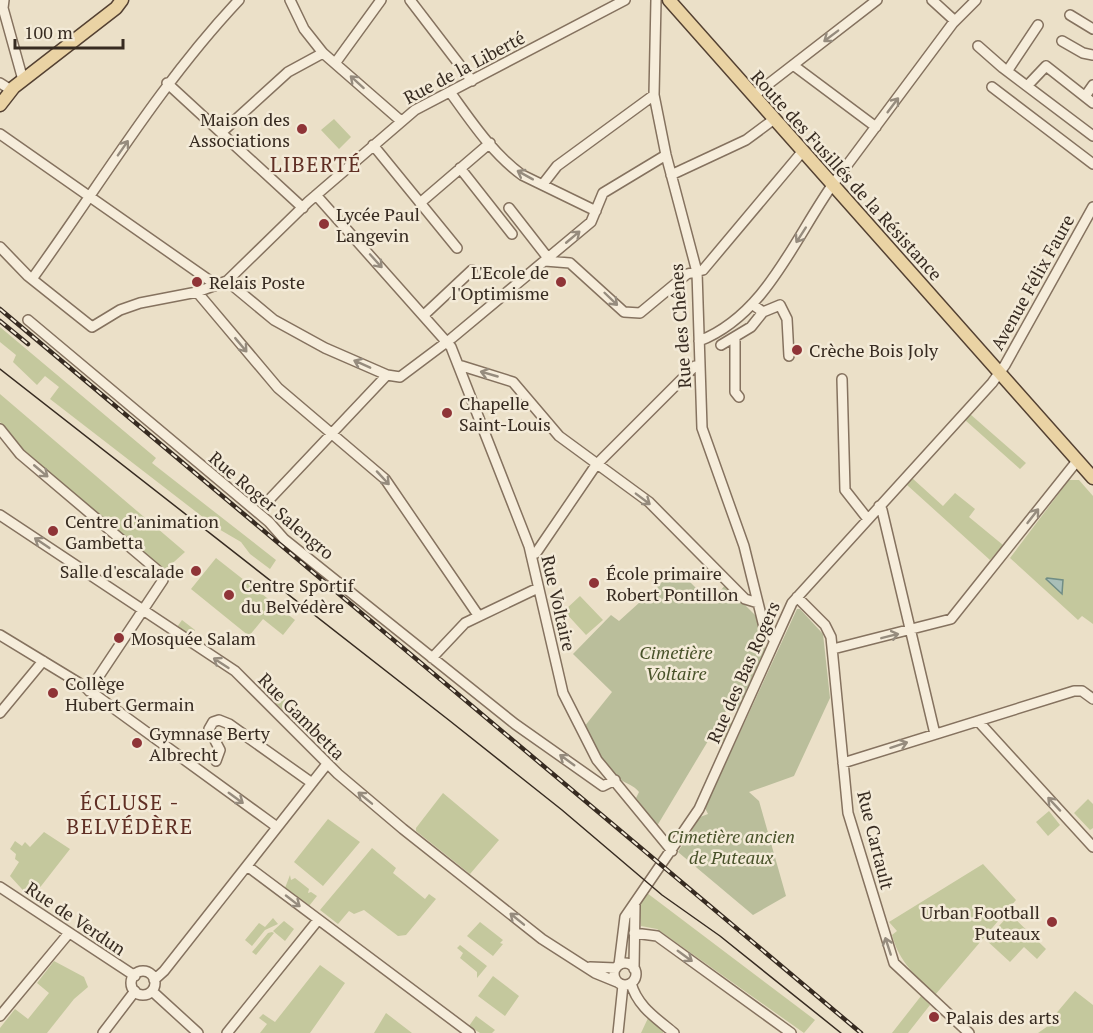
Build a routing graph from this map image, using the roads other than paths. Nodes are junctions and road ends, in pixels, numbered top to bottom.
1 (3, 0) edge
2 (122, 0) edge
3 (238, 0) edge
4 (291, 0) edge
5 (381, 0) edge
6 (410, 0) edge
7 (625, 0) edge
8 (656, 0) edge
9 (669, 0) edge
10 (877, 0) edge
11 (932, 0) edge
12 (976, 0) edge
13 (1070, 15) dead end
14 (955, 21) junction
15 (1038, 25) dead end
16 (1093, 29) edge
17 (1062, 41) dead end
18 (978, 46) dead end
19 (323, 53) junction
20 (1093, 55) edge
21 (1051, 56) dead end
22 (336, 62) junction
23 (793, 65) junction
24 (1044, 67) junction
25 (1008, 70) junction
26 (23, 80) junction
27 (472, 81) junction
28 (167, 83) junction
29 (1028, 85) junction
30 (1093, 85) edge
31 (6, 87) edge
32 (992, 87) dead end
33 (450, 92) junction
34 (654, 95) junction
35 (1086, 95) junction
36 (753, 96) junction
37 (1093, 103) edge
38 (0, 105) edge
39 (773, 120) junction
40 (401, 121) junction
41 (876, 127) junction
42 (222, 132) junction
43 (0, 134) edge
44 (1093, 136) edge
45 (490, 143) junction
46 (373, 145) junction
47 (802, 152) junction
48 (666, 155) junction
49 (1093, 164) edge
50 (460, 168) junction
51 (671, 175) junction
52 (543, 184) junction
53 (832, 185) junction
54 (316, 195) junction
55 (89, 196) junction
56 (420, 203) junction
57 (1093, 207) edge
58 (303, 208) junction
59 (509, 208) dead end
60 (596, 211) junction
61 (512, 234) dead end
62 (0, 247) edge
63 (457, 248) dead end
64 (547, 260) junction
65 (472, 270) dead end
66 (697, 272) junction
67 (32, 279) junction
68 (227, 282) junction
69 (216, 285) junction
70 (198, 292) junction
71 (752, 304) junction
72 (763, 312) junction
73 (424, 315) junction
74 (28, 320) dead end
75 (735, 338) junction
76 (447, 341) junction
77 (699, 341) junction
78 (721, 345) dead end
79 (789, 356) dead end
80 (700, 366) junction
81 (459, 367) junction
82 (1000, 373) junction
83 (387, 375) junction
84 (842, 379) dead end
85 (739, 397) dead end
86 (0, 429) edge
87 (330, 432) junction
88 (1077, 461) junction
89 (596, 465) junction
90 (1093, 478) edge
91 (267, 502) dead end
92 (879, 506) junction
93 (0, 515) edge
94 (867, 518) junction
95 (531, 555) junction
96 (538, 588) junction
97 (797, 597) junction
98 (758, 603) junction
99 (143, 611) junction
100 (478, 615) junction
101 (910, 631) junction
102 (0, 635) edge
103 (775, 641) junction
104 (833, 649) junction
105 (432, 658) junction
106 (43, 661) junction
107 (89, 691) junction
108 (1093, 699) edge
109 (0, 713) edge
110 (978, 721) junction
111 (935, 734) junction
112 (327, 764) junction
113 (843, 765) junction
114 (211, 769) junction
115 (615, 780) junction
116 (312, 783) junction
117 (277, 827) junction
118 (1093, 847) edge
119 (672, 851) junction
120 (247, 866) junction
121 (0, 887) edge
122 (638, 897) junction
123 (318, 920) junction
124 (69, 933) junction
125 (634, 933) junction
126 (569, 957) junction
127 (618, 967) junction
128 (634, 969) junction
129 (135, 976) junction
130 (154, 980) junction
131 (624, 983) junction
132 (152, 991) junction
133 (135, 992) junction
134 (0, 1016) edge
135 (103, 1033) edge
136 (198, 1033) edge
137 (227, 1033) edge
138 (470, 1033) edge
139 (618, 1033) edge
140 (674, 1033) edge
141 (791, 1033) edge
142 (969, 1033) edge

1 - 26 street
2 - 26 main road
3 - 28 street
4 - 19 street
5 - 22 street
6 - 27 street
7 - 27 street, Rue de la Liberté
8 - 34 street, Rue des Chênes
9 - 36 main road, Route des Fusillés de la Résistance
10 -> 23 street
11 - 14 street
12 - 14 street
13 - 16 street
41 -> 14 street
15 - 25 street
17 - 20 street
18 - 25 street
19 - 22 street
19 - 42 street
21 - 24 street
40 -> 22 street
23 - 36 street
23 - 41 street
24 - 29 street
24 - 35 street
25 - 29 street
26 - 31 main road
27 - 33 street, Rue de la Liberté
28 - 42 street
55 -> 28 street
29 - 44 street
30 - 35 street
31 - 38 main road
32 - 49 street
33 - 40 street, Rue de la Liberté
33 - 45 street
34 - 48 street, Rue des Chênes
34 - 52 street
35 - 37 street
36 - 39 main road, Route des Fusillés de la Résistance
39 - 47 main road, Route des Fusillés de la Résistance
39 - 51 street
40 - 46 street, Rue de la Liberté
41 - 53 street
42 - 58 street
43 - 55 street
45 - 50 street
52 -> 45 street
46 - 54 street, Rue de la Liberté
46 - 56 street
47 - 53 main road, Route des Fusillés de la Résistance
47 - 66 street
48 - 51 street, Rue des Chênes
48 - 60 street
50 - 56 street
50 - 61 street
51 - 66 street, Rue des Chênes
52 - 60 street
53 -> 71 street
53 - 82 main road, Route des Fusillés de la Résistance
54 - 58 street, Rue de la Liberté
54 -> 73 street, Rue Voltaire
55 - 67 street
55 - 69 street
56 - 63 street
57 - 82 street, Avenue Félix Faure
58 - 68 street, Rue de la Liberté
59 - 64 street
64 -> 60 street
62 - 67 street
64 -> 66 street
64 - 76 street
65 - 73 street
66 - 77 street, Rue des Chênes
67 - 70 street, Rue de la Liberté
68 - 69 street, Rue de la Liberté
83 -> 68 street
69 - 70 street, Rue de la Liberté
70 -> 87 street
71 - 72 street
71 - 77 street
72 - 75 street
72 - 79 street
73 - 76 street, Rue Voltaire
74 - 105 street, Rue Roger Salengro
75 - 78 street
75 - 85 street
76 - 81 street, Rue Voltaire
76 - 83 street
77 - 80 street, Rue des Chênes
80 - 89 street
80 - 98 street, Rue des Chênes
89 -> 81 street
81 - 95 street, Rue Voltaire
82 - 88 main road, Route des Fusillés de la Résistance
82 - 92 street, Rue des Bas Rogers
83 - 87 street
84 - 94 street
86 -> 99 street
87 - 91 street
87 -> 100 street
88 - 90 main road, Route des Fusillés de la Résistance
101 -> 88 street
89 - 95 street
89 -> 98 street
92 - 94 street, Rue des Bas Rogers
92 - 101 street
99 -> 93 street, Rue Gambetta
94 - 97 street, Rue des Bas Rogers
95 - 96 street, Rue Voltaire
96 - 100 street
96 - 115 street, Rue Voltaire
97 - 103 street, Rue des Bas Rogers
97 - 104 street, Rue Cartault
98 - 103 street, Rue des Chênes
99 - 107 street
112 -> 99 street, Rue Gambetta
100 - 105 street
104 -> 101 street
101 - 111 street
102 - 106 street
103 - 119 street, Rue des Bas Rogers
104 - 113 street, Rue Cartault
115 -> 105 street, Rue Roger Salengro
106 - 107 street
106 - 109 street
107 - 114 street
108 - 110 street
110 - 111 street
118 -> 110 street
113 -> 111 street
112 - 116 street
126 -> 112 street, Rue Gambetta
142 -> 113 street, Rue Cartault
114 - 116 street
114 -> 117 street
115 - 119 street, Rue Voltaire
116 - 117 street
117 - 120 street
119 - 122 street, Rue des Bas Rogers
120 -> 123 street
120 - 130 street
121 - 124 street, Rue de Verdun
122 - 125 street, Rue des Bas Rogers
122 - 127 street, Rue des Bas Rogers
123 - 137 street
123 - 138 street
124 - 129 street, Rue de Verdun
124 - 134 street
125 - 128 street, Rue des Bas Rogers
125 -> 141 street
126 - 127 street, Rue Gambetta
126 - 131 street, Rue Gambetta
127 - 128 street
127 - 131 street
128 - 131 street
129 - 130 street, Rue de Verdun
129 - 133 street, Rue de Verdun
130 - 132 street
131 - 139 street
131 - 140 street
132 - 133 street
132 - 136 street
133 - 135 street

